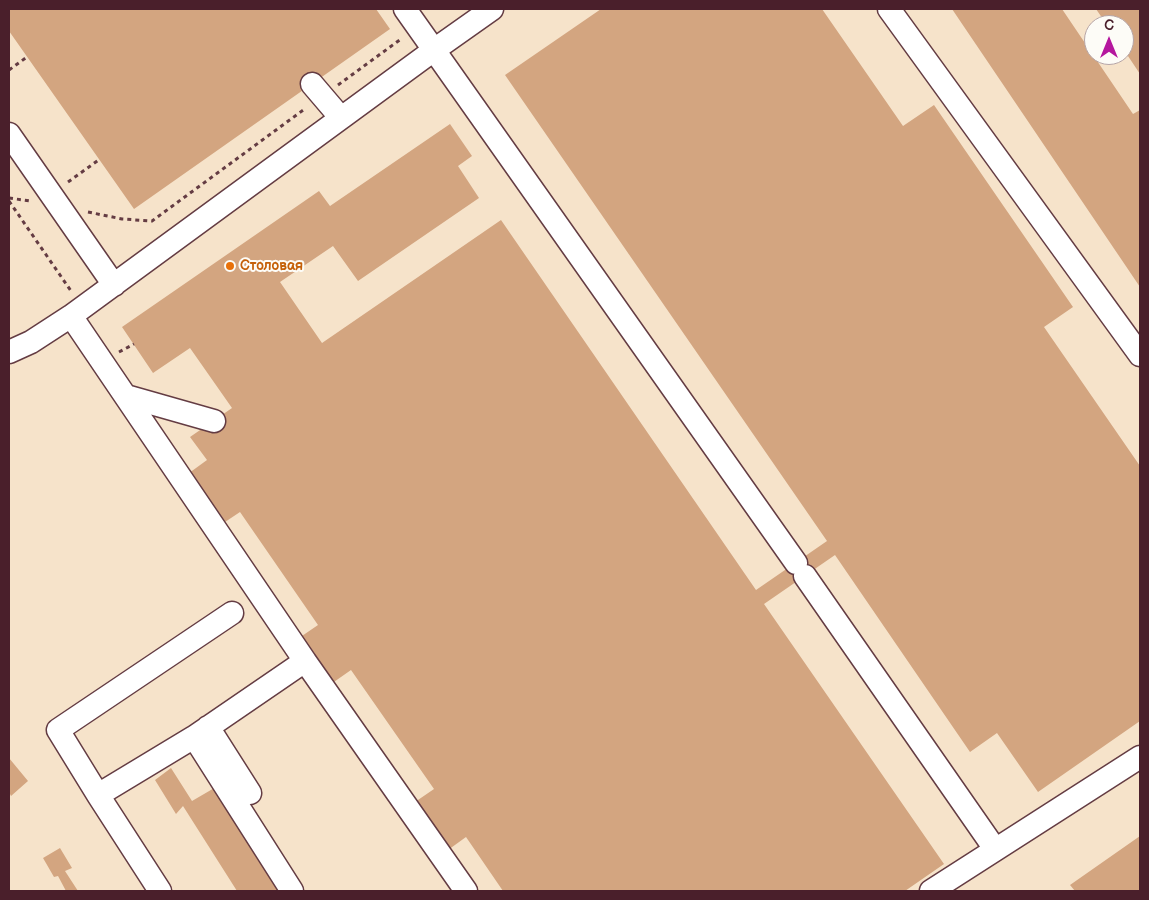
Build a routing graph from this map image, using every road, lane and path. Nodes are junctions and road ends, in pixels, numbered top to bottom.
1 (405, 9) edge
2 (492, 9) edge
3 (889, 9) edge
4 (417, 27) junction
5 (434, 50) junction
6 (27, 57) dead end
7 (9, 70) edge
8 (317, 90) junction
9 (341, 118) junction
10 (9, 134) edge
11 (9, 200) edge
12 (58, 205) junction
13 (114, 285) junction
14 (77, 312) junction
15 (134, 344) dead end
16 (9, 352) edge
17 (115, 354) dead end
18 (1140, 355) edge
19 (126, 396) junction
20 (214, 421) dead end
21 (245, 600) junction
22 (305, 661) junction
23 (201, 732) junction
24 (1140, 757) edge
25 (250, 793) dead end
26 (98, 795) junction
27 (995, 849) junction
28 (160, 891) edge
29 (292, 891) edge
30 (466, 891) edge
31 (931, 891) edge

1 - 4 lane
2 - 5 lane
3 - 18 lane
4 - 5 lane
4 - 8 path
5 - 9 lane
5 - 27 lane
6 - 7 path
8 - 9 lane
8 - 12 path
9 - 13 lane
10 - 12 lane
11 - 12 path
11 - 14 path
12 - 13 lane
13 - 14 lane
14 - 16 lane
14 - 19 lane
15 - 17 path
19 - 20 lane
19 - 21 lane
21 - 22 lane
21 - 26 lane
22 - 23 lane
22 - 30 lane
23 - 25 lane
23 - 26 lane
23 - 29 lane
24 - 27 lane
26 - 28 lane
27 - 31 lane

